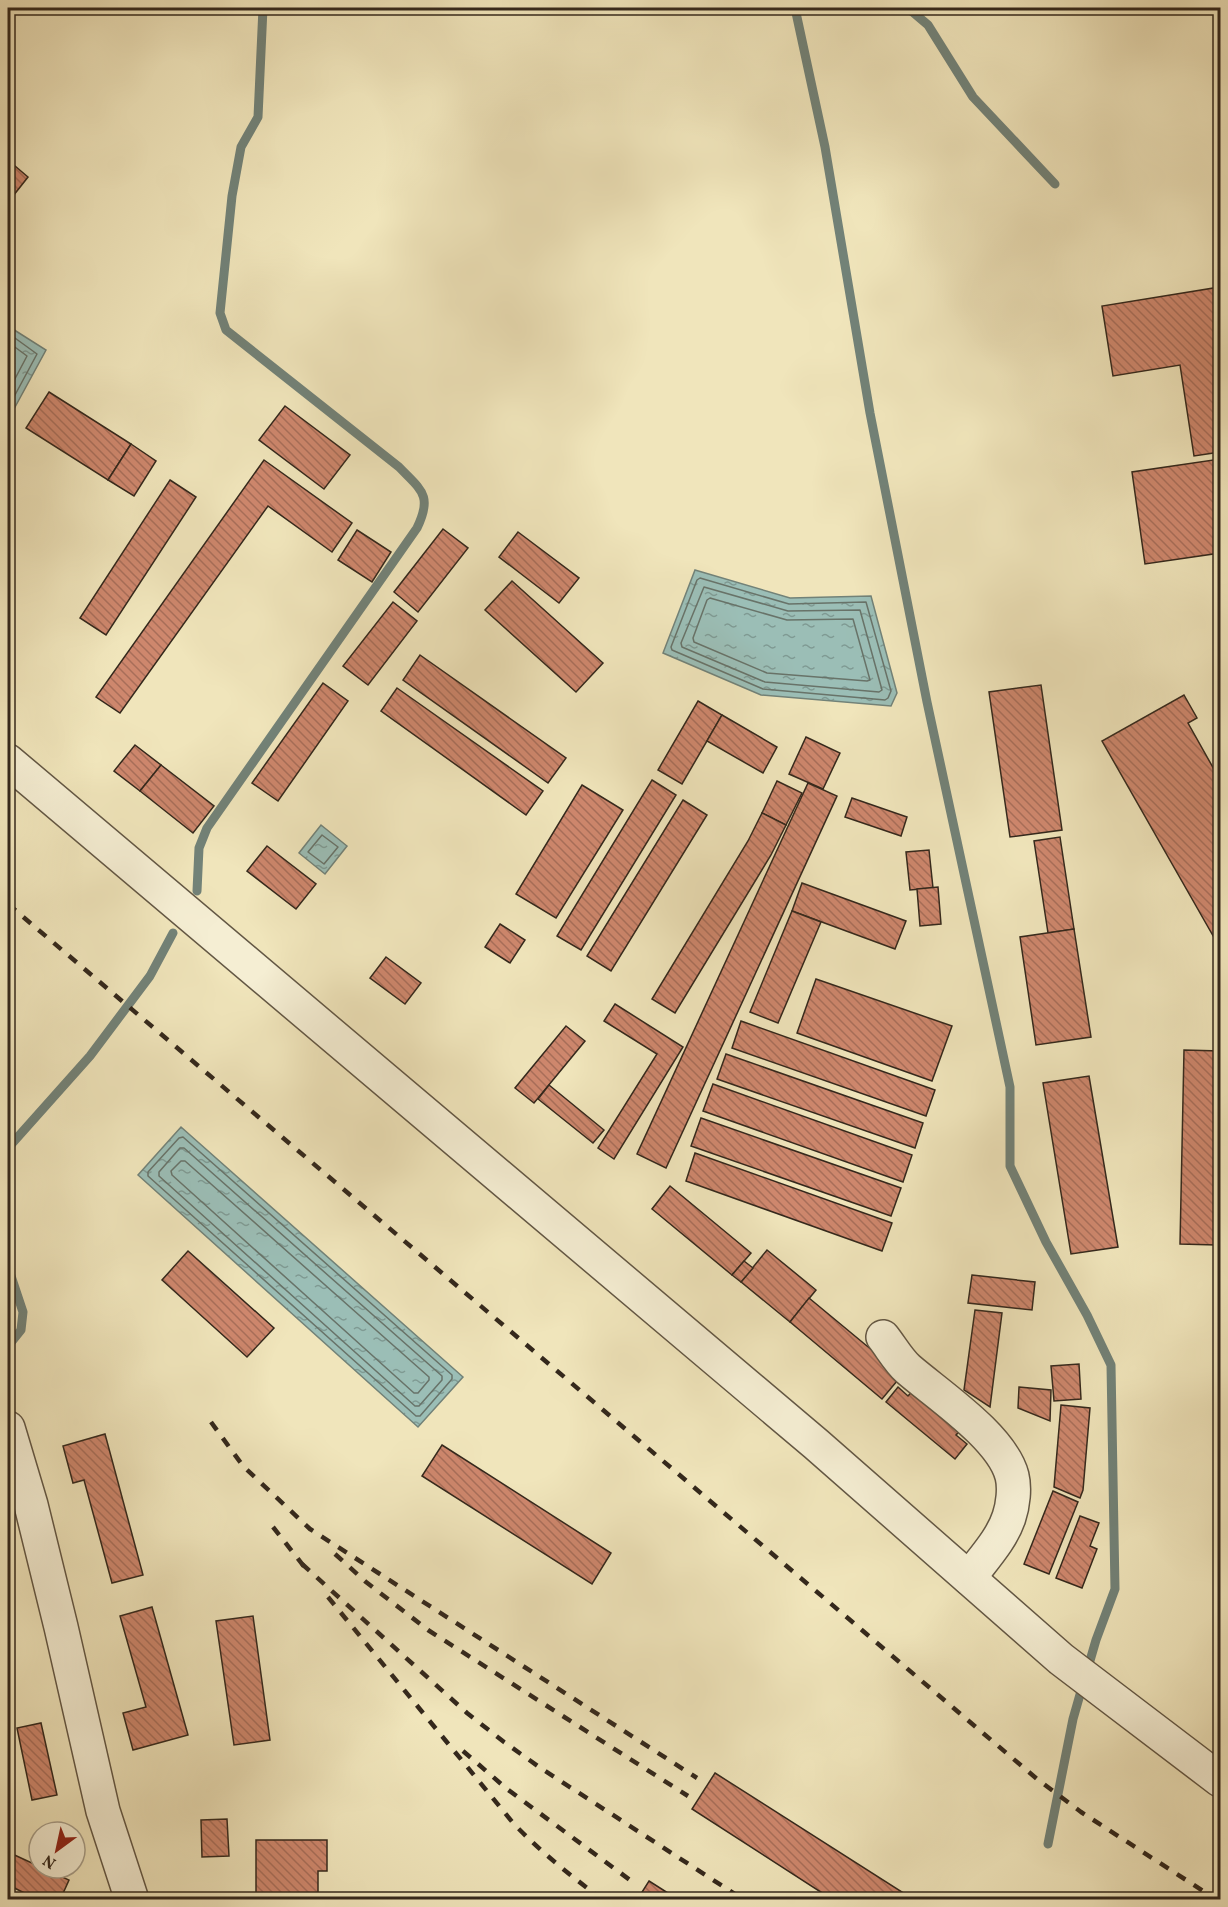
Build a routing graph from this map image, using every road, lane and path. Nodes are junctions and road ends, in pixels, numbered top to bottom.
1 (8, 761) edge
2 (883, 1337) dead end
3 (8, 1428) edge
4 (969, 1578) junction
5 (1221, 1780) edge
6 (132, 1899) edge

1 - 4 street
2 - 4 street
3 - 6 street
4 - 5 street

